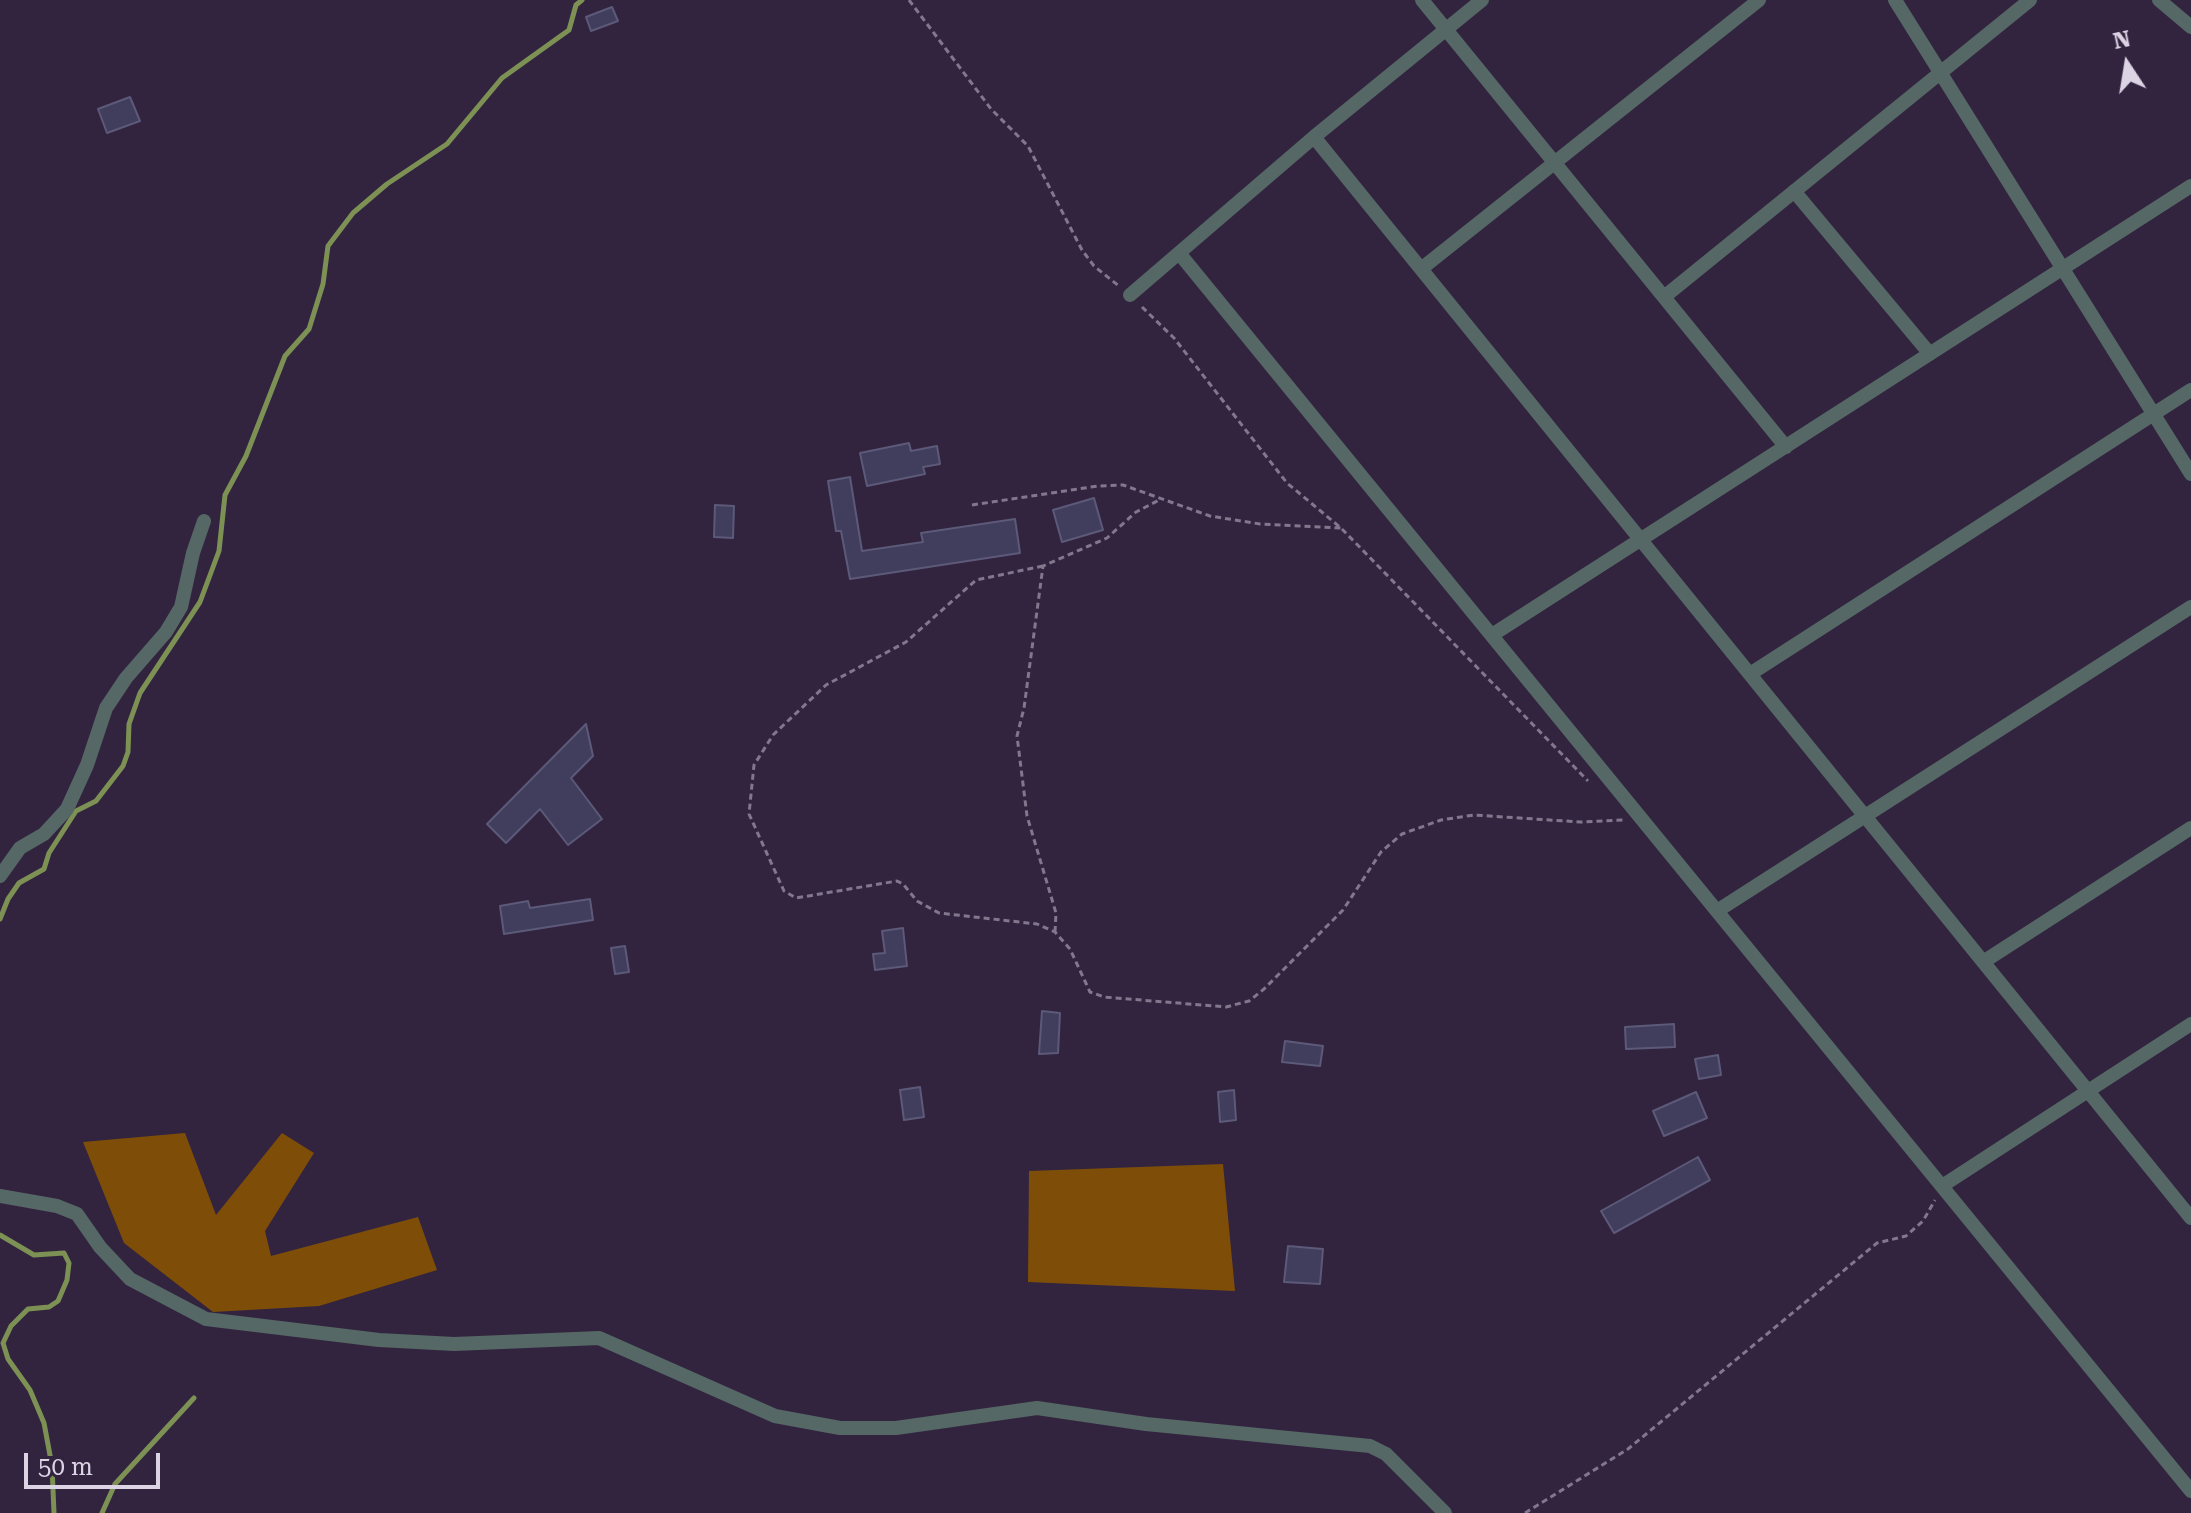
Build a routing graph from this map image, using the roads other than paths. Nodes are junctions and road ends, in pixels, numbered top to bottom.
1 (1422, 0) edge
2 (1482, 0) edge
3 (1759, 0) edge
4 (1895, 0) edge
5 (2030, 0) edge
6 (2159, 0) edge
7 (2191, 27) edge
8 (1446, 30) junction
9 (1941, 72) junction
10 (1314, 137) junction
11 (1555, 163) junction
12 (2191, 186) edge
13 (1794, 191) junction
14 (1179, 253) junction
15 (2063, 268) junction
16 (1421, 269) junction
17 (1130, 295) road end
18 (1664, 297) junction
19 (1930, 354) junction
20 (2191, 390) edge
21 (2154, 414) junction
22 (1786, 447) junction
23 (2191, 474) edge
24 (204, 521) dead end
25 (1641, 540) junction
26 (2191, 607) edge
27 (1492, 635) junction
28 (1750, 674) junction
29 (1865, 816) junction
30 (2191, 828) edge
31 (0, 876) edge
32 (1717, 911) junction
33 (1983, 962) junction
34 (2191, 1024) edge
35 (2088, 1091) junction
36 (1942, 1186) junction
37 (0, 1196) edge
38 (2191, 1218) edge
39 (2191, 1491) edge
40 (1445, 1513) edge

1 - 8 street
2 - 8 street
3 - 11 street
4 - 9 street
5 - 9 street
6 - 7 street
8 - 10 street
8 - 11 street
9 - 13 street
9 - 15 street
10 - 14 street
10 - 16 street
11 - 16 street
11 - 18 street
12 - 15 street
13 - 18 street
13 - 19 street
14 - 17 street
14 - 27 street
15 - 19 street
15 - 21 street
16 - 25 street
18 - 22 street
19 - 22 street
20 - 21 street
21 - 23 street
21 - 28 street
22 - 25 street
24 - 31 street
25 - 27 street
25 - 28 street
26 - 29 street
27 - 32 street
28 - 29 street
29 - 32 street
29 - 33 street
30 - 33 street
32 - 36 street
33 - 35 street
34 - 35 street
35 - 36 street
35 - 38 street
36 - 39 street
37 - 40 street

